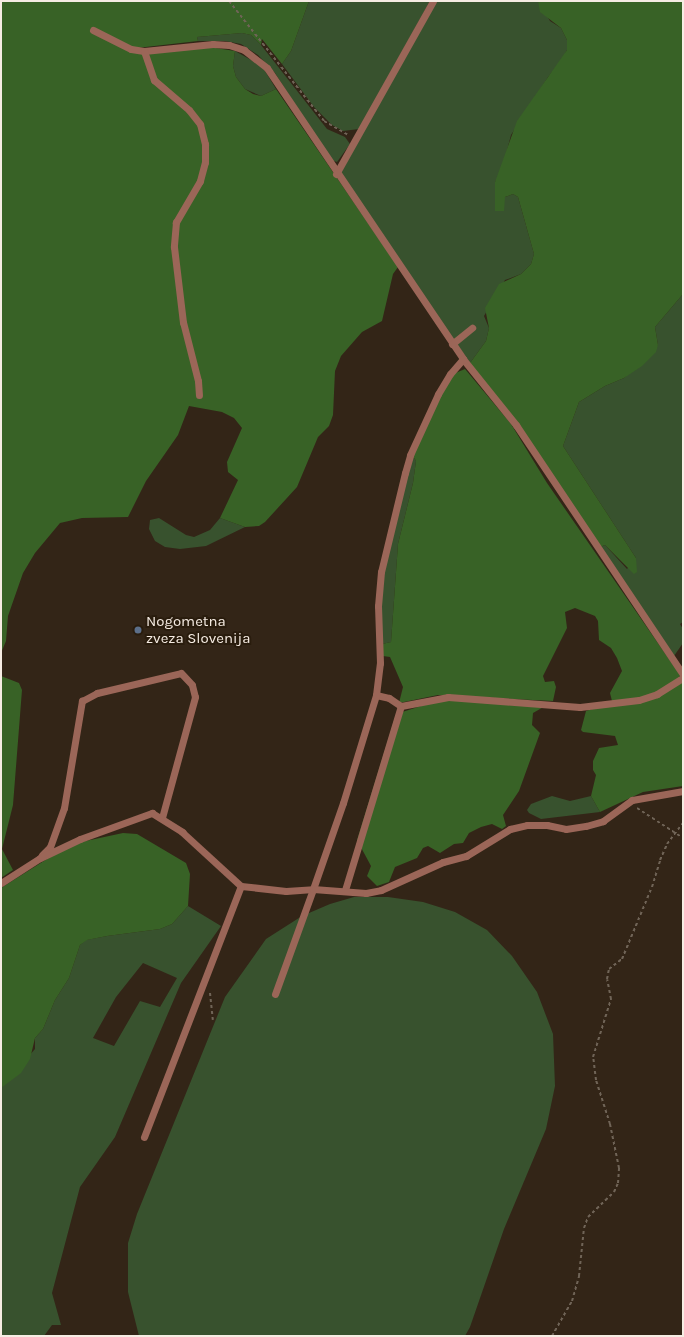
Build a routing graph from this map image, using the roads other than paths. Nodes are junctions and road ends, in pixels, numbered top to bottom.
1 (433, 1) edge
2 (93, 30) dead end
3 (144, 51) junction
4 (336, 174) junction
5 (472, 328) dead end
6 (452, 344) junction
7 (463, 359) junction
8 (199, 395) dead end
9 (683, 674) edge
10 (683, 678) edge
11 (376, 695) junction
12 (401, 706) junction
13 (683, 791) edge
14 (162, 818) junction
15 (40, 858) junction
16 (1, 883) edge
17 (241, 886) junction
18 (313, 889) junction
19 (345, 890) junction
20 (276, 994) dead end
21 (144, 1137) dead end

1 - 4 lane
2 - 3 lane
3 - 4 lane
3 - 8 lane
4 - 6 lane
5 - 6 lane
6 - 7 lane
7 - 9 lane
7 - 11 lane
10 - 12 lane
11 - 12 lane
11 - 18 lane
12 - 19 lane
13 - 19 lane
14 - 15 lane
14 - 15 lane
14 - 17 lane
15 - 16 lane
17 - 18 lane
17 - 21 lane
18 - 19 lane
18 - 20 lane

